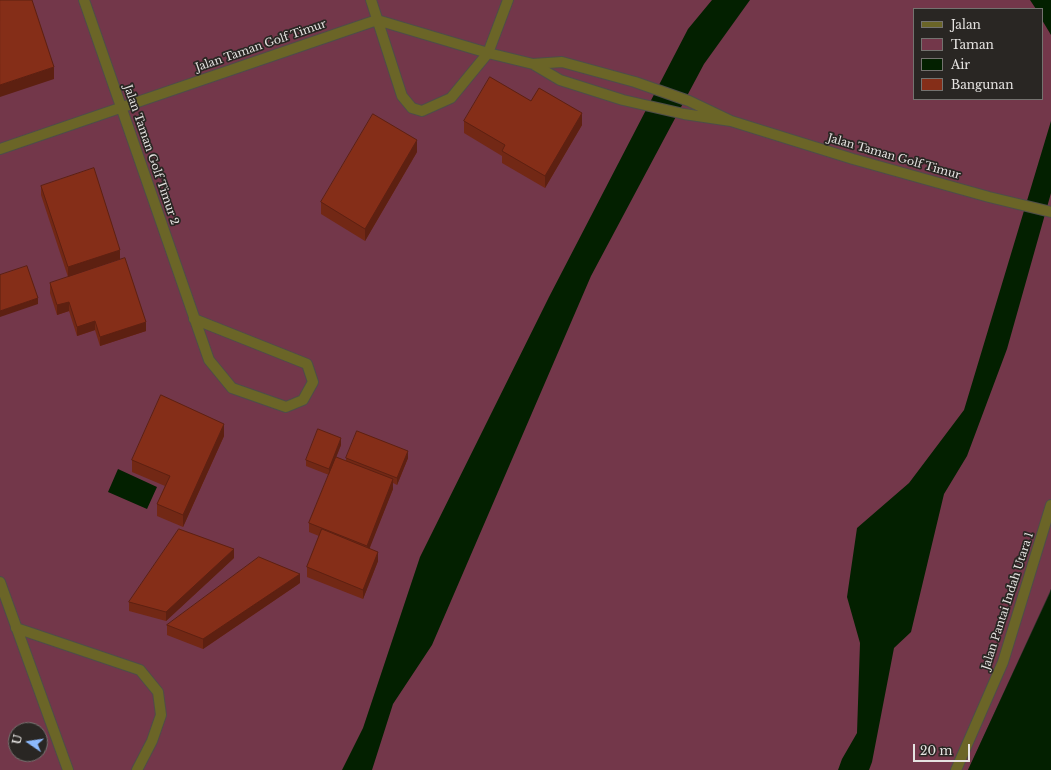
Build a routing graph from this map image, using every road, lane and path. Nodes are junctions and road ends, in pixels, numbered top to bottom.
1 (84, 0) edge
2 (371, 0) edge
3 (508, 0) edge
4 (377, 20) junction
5 (488, 53) junction
6 (533, 64) junction
7 (122, 107) junction
8 (732, 121) junction
9 (0, 149) edge
10 (1051, 212) edge
11 (194, 319) junction
12 (1051, 505) edge
13 (0, 582) edge
14 (16, 628) junction
15 (68, 770) edge
16 (137, 770) edge
17 (956, 770) edge

1 - 7 street, Jalan Taman Golf Timur 2
2 - 4 street
3 - 5 street
4 - 5 street, Jalan Taman Golf Timur
4 - 5 street
4 - 7 street, Jalan Taman Golf Timur
5 - 6 street, Jalan Taman Golf Timur
6 - 8 street, Jalan Taman Golf Timur
6 - 8 street, Jalan Taman Golf Timur
7 - 9 street, Jalan Taman Golf Timur
7 - 11 street, Jalan Taman Golf Timur 2
8 - 10 street, Jalan Taman Golf Timur
11 - 11 street, Jalan Taman Golf Timur 2
12 - 17 street, Jalan Pantai Indah Utara 1
13 - 14 street
14 - 15 street
14 - 16 street

